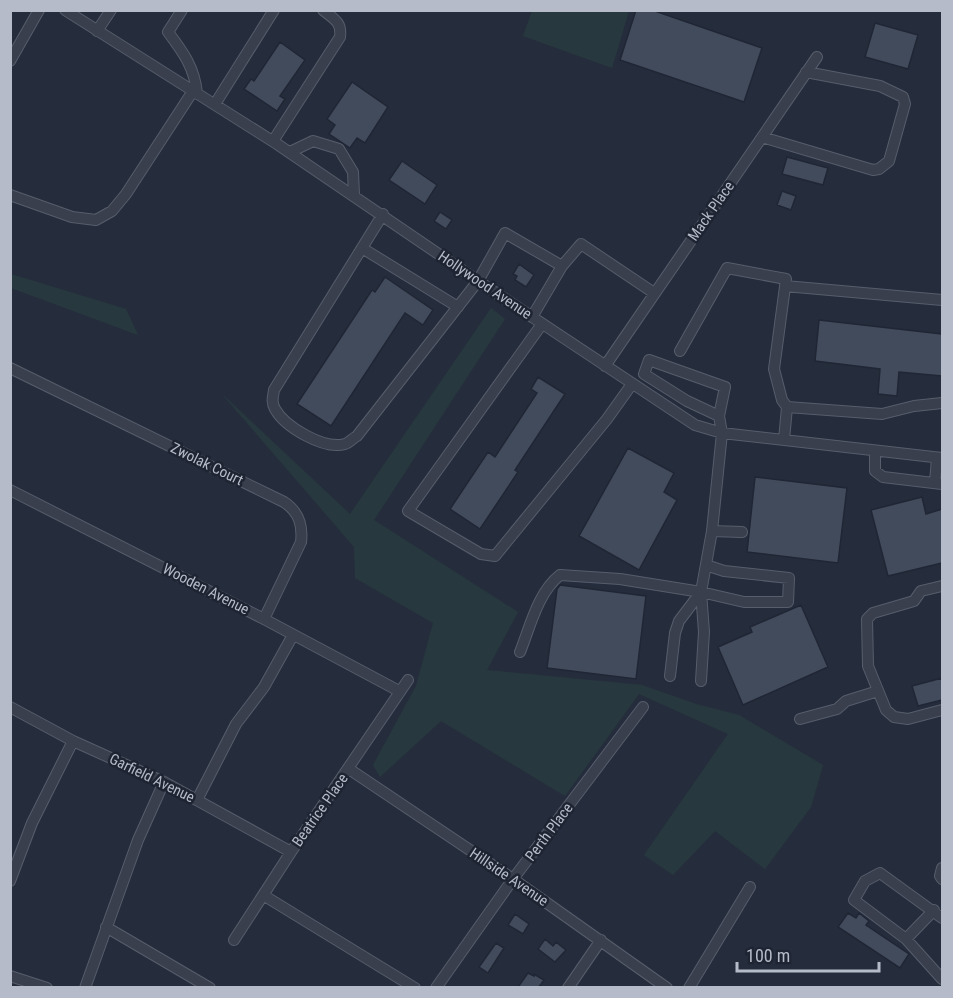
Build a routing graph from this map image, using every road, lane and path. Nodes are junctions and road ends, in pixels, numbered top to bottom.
1 (39, 10) edge
2 (65, 10) edge
3 (182, 10) edge
4 (274, 10) edge
5 (323, 10) edge
6 (107, 12) edge
7 (97, 31) junction
8 (817, 57) dead end
9 (10, 61) edge
10 (806, 72) junction
11 (195, 92) junction
12 (215, 104) junction
13 (762, 137) junction
14 (273, 141) junction
15 (291, 152) junction
16 (10, 195) edge
17 (354, 195) junction
18 (383, 214) junction
19 (362, 248) junction
20 (562, 266) junction
21 (478, 281) junction
22 (786, 286) junction
23 (654, 293) junction
24 (942, 300) edge
25 (458, 307) junction
26 (532, 317) junction
27 (542, 324) junction
28 (680, 351) dead end
29 (605, 366) junction
30 (10, 368) edge
31 (632, 384) junction
32 (942, 403) edge
33 (787, 407) junction
34 (719, 416) junction
35 (722, 433) junction
36 (784, 440) junction
37 (875, 451) junction
38 (940, 458) edge
39 (939, 484) edge
40 (10, 490) edge
41 (712, 531) junction
42 (742, 532) dead end
43 (706, 565) junction
44 (942, 589) edge
45 (701, 592) junction
46 (264, 619) junction
47 (292, 634) junction
48 (520, 652) dead end
49 (670, 676) dead end
50 (408, 680) dead end
51 (700, 681) dead end
52 (399, 691) junction
53 (878, 691) junction
54 (10, 707) edge
55 (643, 707) dead end
56 (942, 710) edge
57 (800, 719) dead end
58 (73, 741) junction
59 (349, 769) junction
60 (164, 782) junction
61 (197, 800) junction
62 (291, 852) junction
63 (942, 868) edge
64 (513, 879) junction
65 (942, 879) edge
66 (10, 881) edge
67 (750, 887) dead end
68 (263, 895) junction
69 (938, 914) edge
70 (106, 927) junction
71 (906, 939) junction
72 (234, 940) dead end
73 (601, 940) junction
74 (10, 976) edge
75 (942, 979) edge
76 (47, 987) edge
77 (85, 987) edge
78 (210, 987) edge
79 (415, 987) edge
80 (436, 987) edge
81 (568, 987) edge
82 (668, 987) edge
83 (689, 987) edge

1 - 9 street
2 - 7 street, Hollywood Avenue
3 - 11 street
4 - 12 street
5 - 14 street
6 - 7 street
7 - 11 street, Hollywood Avenue
8 - 10 street, Mack Place
10 - 13 street, Mack Place
10 - 13 street
11 - 12 street, Hollywood Avenue
11 - 16 street
12 - 14 street, Hollywood Avenue
13 - 23 street, Mack Place
14 - 15 street, Hollywood Avenue
15 - 17 street, Hollywood Avenue
15 - 17 street
17 - 18 street, Hollywood Avenue
18 - 19 street
18 - 21 street, Hollywood Avenue
19 - 25 street
19 - 25 street
20 - 21 street
20 - 23 street
20 - 26 street
21 - 25 street
21 - 26 street, Hollywood Avenue
22 - 24 street
22 - 28 street
22 - 33 street
23 - 29 street, Mack Place
26 - 27 street, Hollywood Avenue
27 - 29 street, Hollywood Avenue
27 - 31 street
29 - 31 street, Hollywood Avenue
30 - 46 street, Zwolak Court
31 - 35 street, Hollywood Avenue
32 - 33 street
33 - 36 street
34 - 34 street
34 - 35 street
35 - 36 street, Hollywood Avenue
35 - 41 street
36 - 37 street, Hollywood Avenue
37 - 38 street, Hollywood Avenue
37 - 39 street
38 - 39 street
40 - 46 street, Wooden Avenue
41 - 42 street
41 - 43 street
43 - 45 street
43 - 45 street
44 - 53 street
45 - 48 street
45 - 49 street
45 - 51 street
46 - 47 street, Wooden Avenue
47 - 52 street, Wooden Avenue
47 - 61 street
50 - 52 street, Beatrice Place
52 - 59 street, Beatrice Place
53 - 56 street
53 - 57 street
54 - 58 street, Garfield Avenue
55 - 64 street, Perth Place
58 - 60 street, Garfield Avenue
58 - 66 street
59 - 62 street, Beatrice Place
59 - 64 street, Hillside Avenue
60 - 61 street, Garfield Avenue
60 - 70 street
61 - 62 street, Garfield Avenue
62 - 68 street, Beatrice Place
63 - 65 street
64 - 73 street, Hillside Avenue
64 - 80 street, Perth Place
67 - 83 street
68 - 72 street, Beatrice Place
68 - 79 street
69 - 71 street
69 - 71 street
70 - 77 street
70 - 78 street
71 - 75 street
73 - 81 street
73 - 82 street, Hillside Avenue
74 - 76 street

